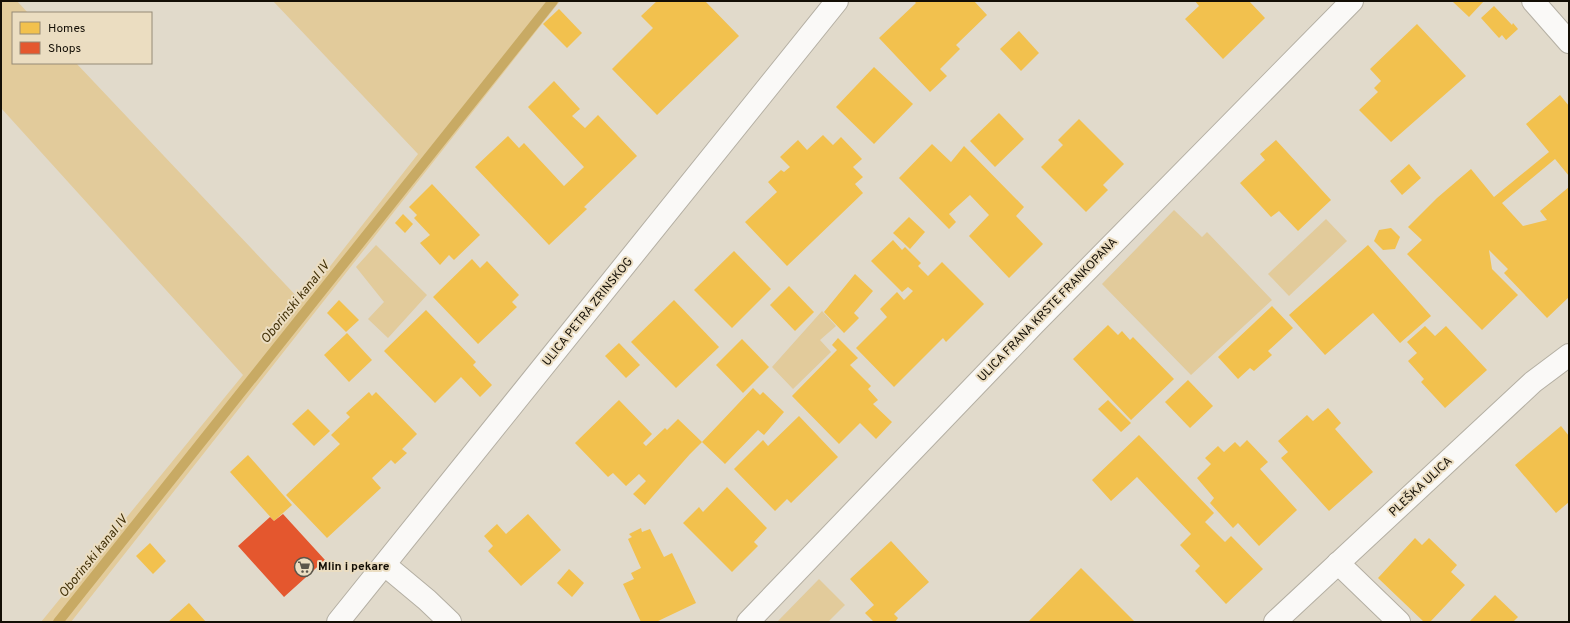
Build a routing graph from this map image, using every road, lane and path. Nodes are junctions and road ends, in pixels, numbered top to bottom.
1 (837, 1) edge
2 (1352, 1) edge
3 (1533, 1) edge
4 (1569, 42) edge
5 (1569, 355) edge
6 (1338, 563) junction
7 (385, 565) junction
8 (338, 622) edge
9 (450, 622) edge
10 (748, 622) edge
11 (1275, 622) edge
12 (1399, 622) edge

1 - 7 street, ULICA PETRA ZRINSKOG
2 - 10 street, ULICA FRANA KRSTE FRANKOPANA
3 - 4 street
5 - 6 street, PLEŠKA ULICA
6 - 11 street, PLEŠKA ULICA
6 - 12 street
7 - 8 street, ULICA PETRA ZRINSKOG
7 - 9 street

